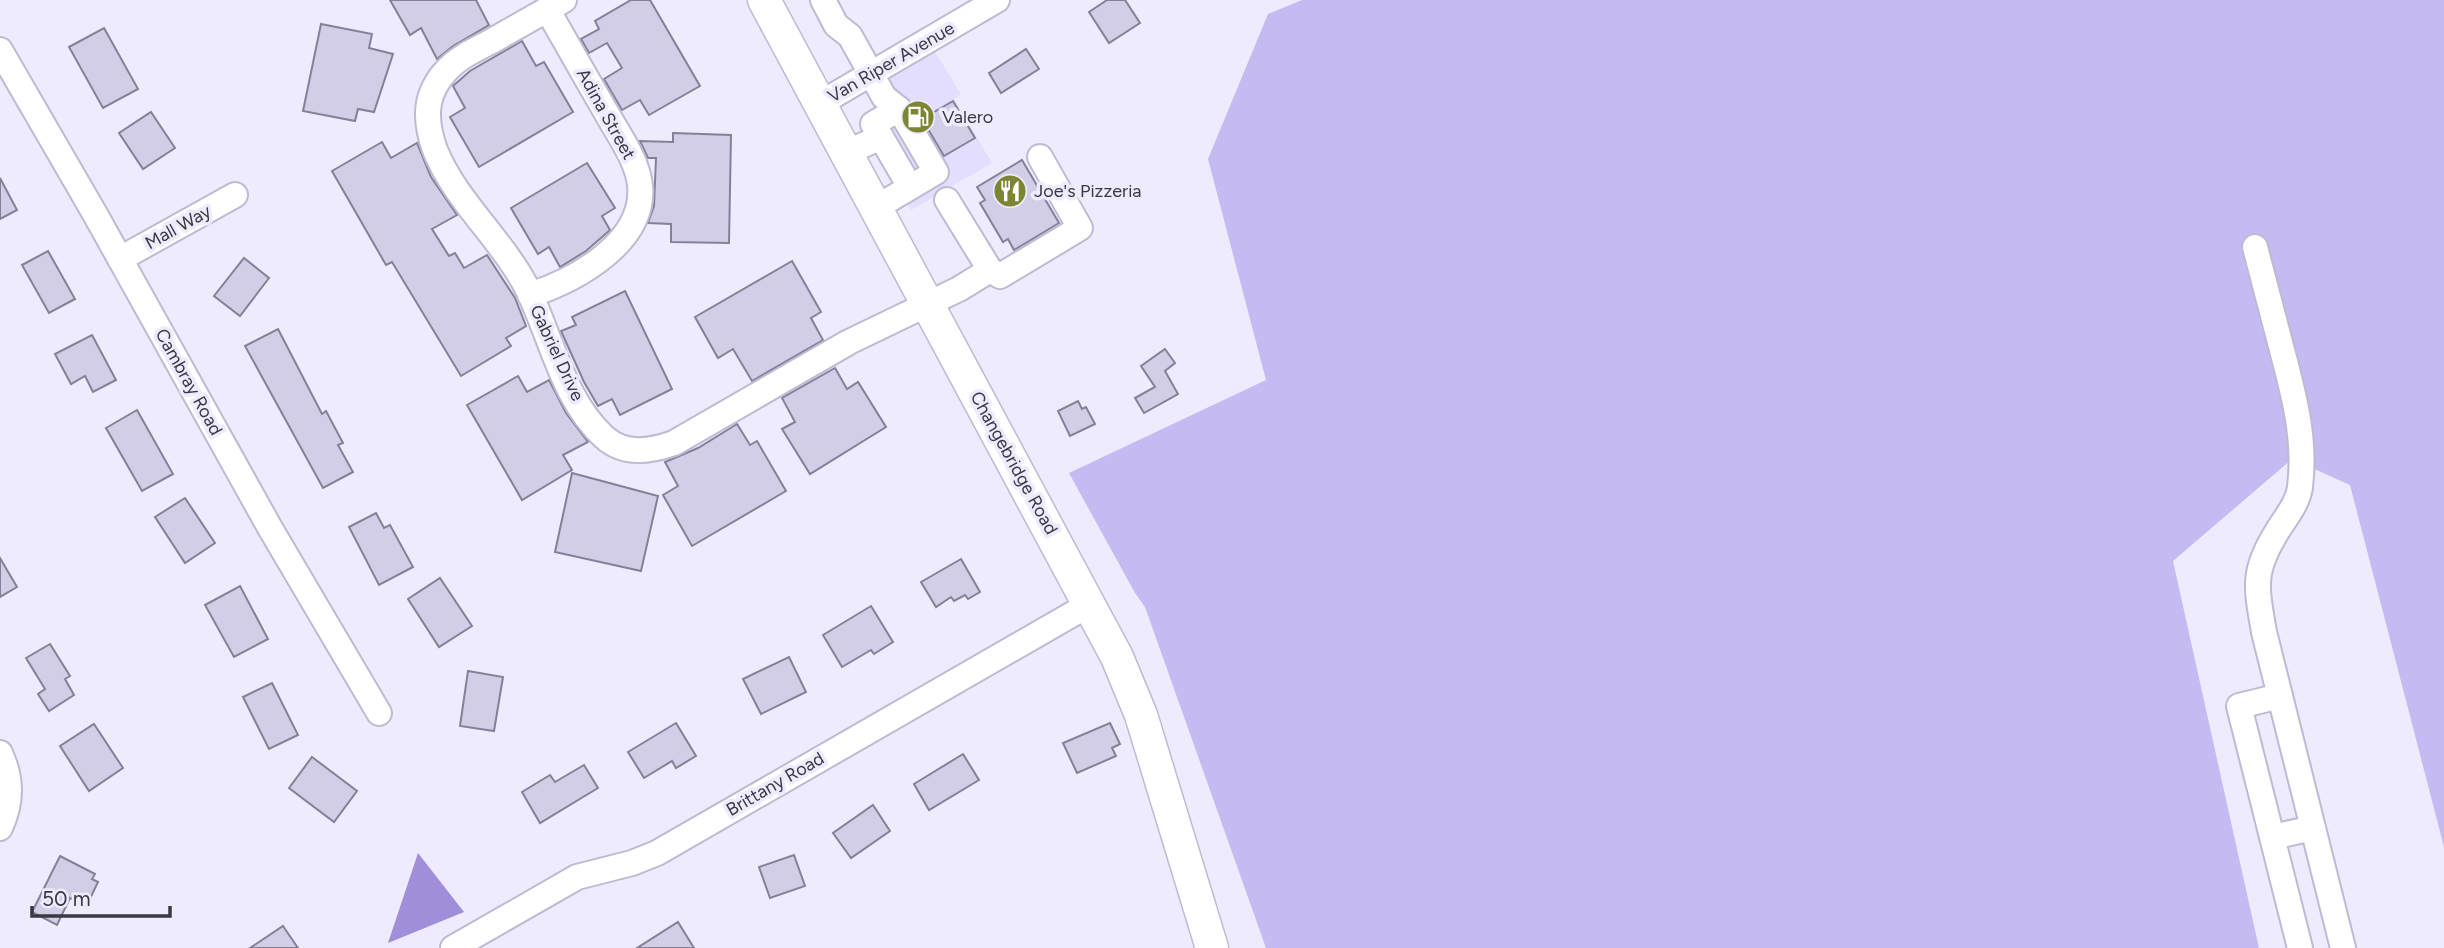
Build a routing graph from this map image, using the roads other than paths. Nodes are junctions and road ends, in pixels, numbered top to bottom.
1 (764, 0) edge
2 (823, 0) edge
3 (997, 0) edge
4 (556, 5) edge
5 (0, 50) edge
6 (870, 75) junction
7 (821, 103) junction
8 (899, 109) junction
9 (881, 137) junction
10 (848, 152) junction
11 (1040, 157) dead end
12 (910, 187) junction
13 (235, 195) dead end
14 (947, 200) dead end
15 (877, 208) junction
16 (2255, 247) dead end
17 (120, 259) junction
18 (990, 270) junction
19 (530, 295) junction
20 (929, 304) junction
21 (1090, 604) junction
22 (2280, 696) junction
23 (379, 713) dead end
24 (0, 753) edge
25 (0, 828) edge
26 (2313, 828) junction
27 (2272, 837) junction
28 (453, 948) edge
29 (1212, 948) edge
30 (2300, 948) edge
31 (2343, 948) edge

1 - 7 main road, Changebridge Road
2 - 6 street
3 - 6 street, Van Riper Avenue
4 - 19 street, Adina Street
4 - 19 street, Gabriel Drive
5 - 17 street, Cambray Road
6 - 7 street, Van Riper Avenue
6 - 8 street
7 - 10 main road, Changebridge Road
8 - 9 street
8 - 12 street
9 - 10 street
9 - 12 street
10 - 15 main road, Changebridge Road
11 - 18 street
12 - 15 street
13 - 17 street, Mall Way
14 - 18 street
15 - 20 main road, Changebridge Road
16 - 22 street
17 - 23 street, Cambray Road
18 - 20 street, Gabriel Drive
19 - 20 street, Gabriel Drive
20 - 21 main road, Changebridge Road
21 - 28 street, Brittany Road
21 - 29 main road, Changebridge Road
22 - 26 street
22 - 27 street
24 - 25 street
26 - 27 street
26 - 31 street
27 - 30 street

